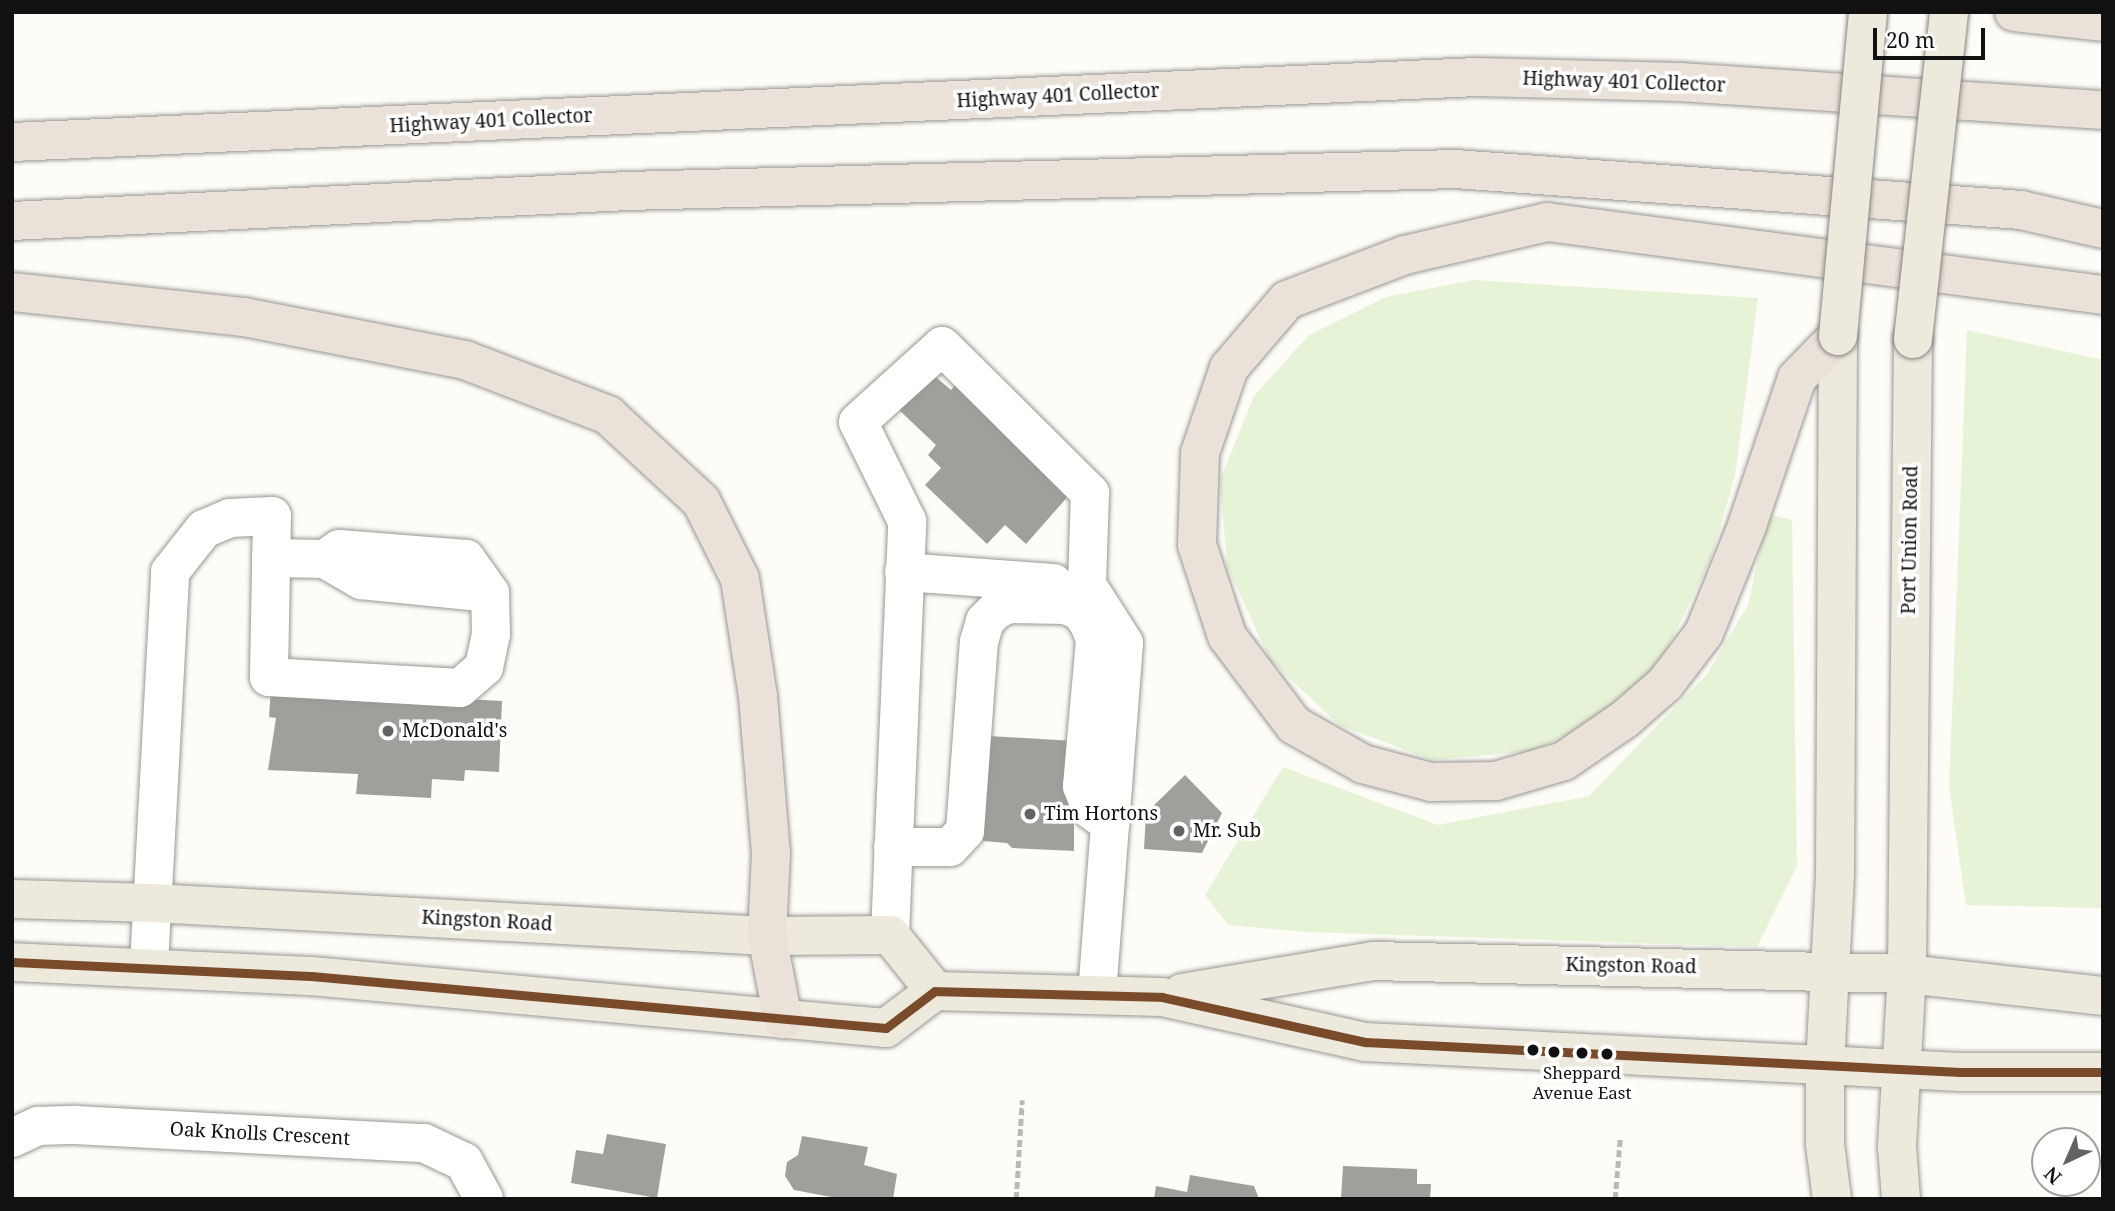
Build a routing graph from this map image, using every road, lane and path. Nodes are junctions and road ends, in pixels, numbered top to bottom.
1 (1868, 12) edge
2 (1949, 12) edge
3 (2014, 12) edge
4 (2103, 22) edge
5 (2103, 110) edge
6 (12, 142) edge
7 (12, 221) edge
8 (2103, 229) edge
9 (12, 292) edge
10 (2099, 295) edge
11 (1838, 336) junction
12 (271, 558) junction
13 (904, 572) junction
14 (1087, 585) junction
15 (1110, 824) junction
16 (893, 848) junction
17 (12, 899) edge
18 (152, 903) junction
19 (890, 935) junction
20 (767, 936) junction
21 (12, 962) edge
22 (149, 965) junction
23 (1831, 972) junction
24 (1907, 974) junction
25 (935, 991) junction
26 (1097, 994) junction
27 (2103, 996) edge
28 (1162, 997) junction
29 (783, 1019) junction
30 (1825, 1066) junction
31 (1902, 1070) junction
32 (2103, 1072) edge
33 (1022, 1100) dead end
34 (12, 1138) edge
35 (1620, 1138) dead end
36 (484, 1199) edge
37 (1016, 1199) edge
38 (1615, 1199) edge
39 (1832, 1199) edge
40 (1901, 1199) edge

1 - 11 main road, bridge
2 - 24 main road, Port Union Road, bridge
3 - 4 highway
5 - 6 highway, Highway 401 Collector
7 - 8 highway
9 - 20 highway
10 - 11 highway
11 - 23 main road
12 - 12 street
12 - 18 street
13 - 14 street
13 - 14 street
13 - 16 street
14 - 15 street
15 - 16 street
15 - 26 street
16 - 19 street
17 - 18 main road, Kingston Road
18 - 20 main road, Kingston Road
18 - 22 street
19 - 20 main road, Kingston Road
19 - 25 main road
20 - 29 highway
21 - 22 main road
22 - 29 main road
23 - 24 main road, Kingston Road
23 - 28 main road, Kingston Road
23 - 30 main road
24 - 27 main road, Kingston Road
24 - 31 main road, Port Union Road
25 - 26 main road, Kingston Road
25 - 29 main road
26 - 28 main road, Kingston Road
28 - 30 main road, Kingston Road
30 - 31 main road, Kingston Road
30 - 39 main road
31 - 32 main road, Kingston Road
31 - 40 main road
33 - 37 path
34 - 36 street, Oak Knolls Crescent
35 - 38 path

